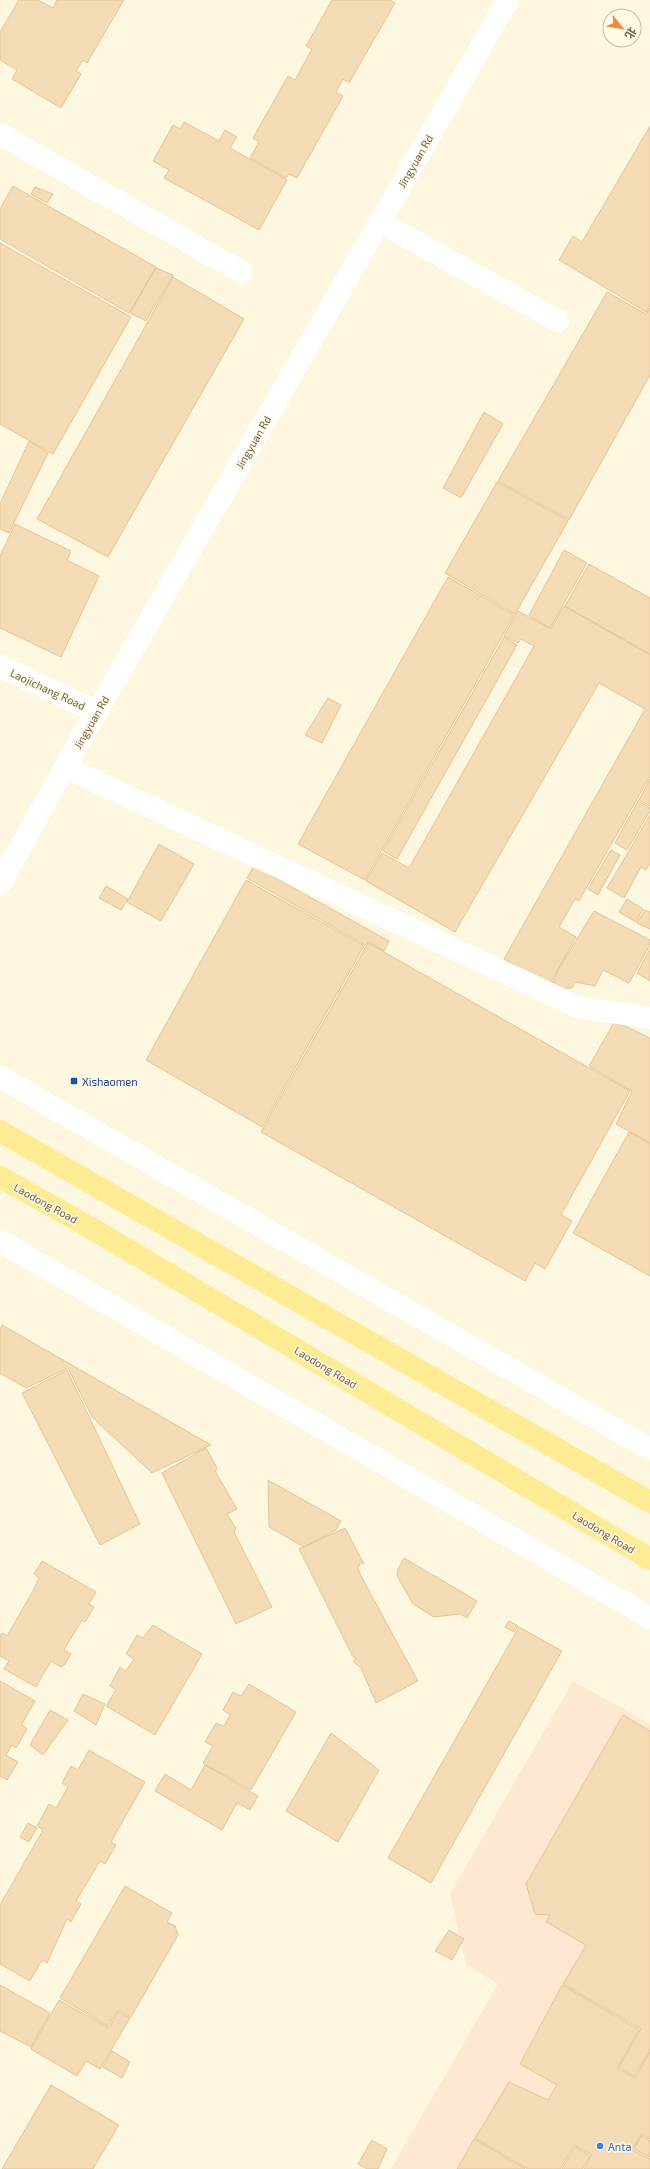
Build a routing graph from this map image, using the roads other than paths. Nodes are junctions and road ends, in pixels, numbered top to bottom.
1 (508, 0) edge
2 (0, 134) edge
3 (380, 222) junction
4 (241, 272) dead end
5 (558, 321) dead end
6 (0, 666) edge
7 (97, 712) junction
8 (65, 767) junction
9 (0, 884) edge
10 (650, 1018) edge
11 (0, 1077) edge
12 (0, 1131) edge
13 (0, 1177) edge
14 (0, 1240) edge
15 (650, 1448) edge
16 (650, 1502) edge
17 (650, 1559) edge
18 (650, 1618) edge

1 - 3 street, Jingyuan Rd
2 - 4 street
3 - 5 street
3 - 7 street, Jingyuan Rd
6 - 7 street, Laojichang Road
7 - 8 street, Jingyuan Rd
8 - 9 street, Jingyuan Rd
8 - 10 street
11 - 15 street
12 - 16 main road
13 - 17 main road, Laodong Road
14 - 18 street

